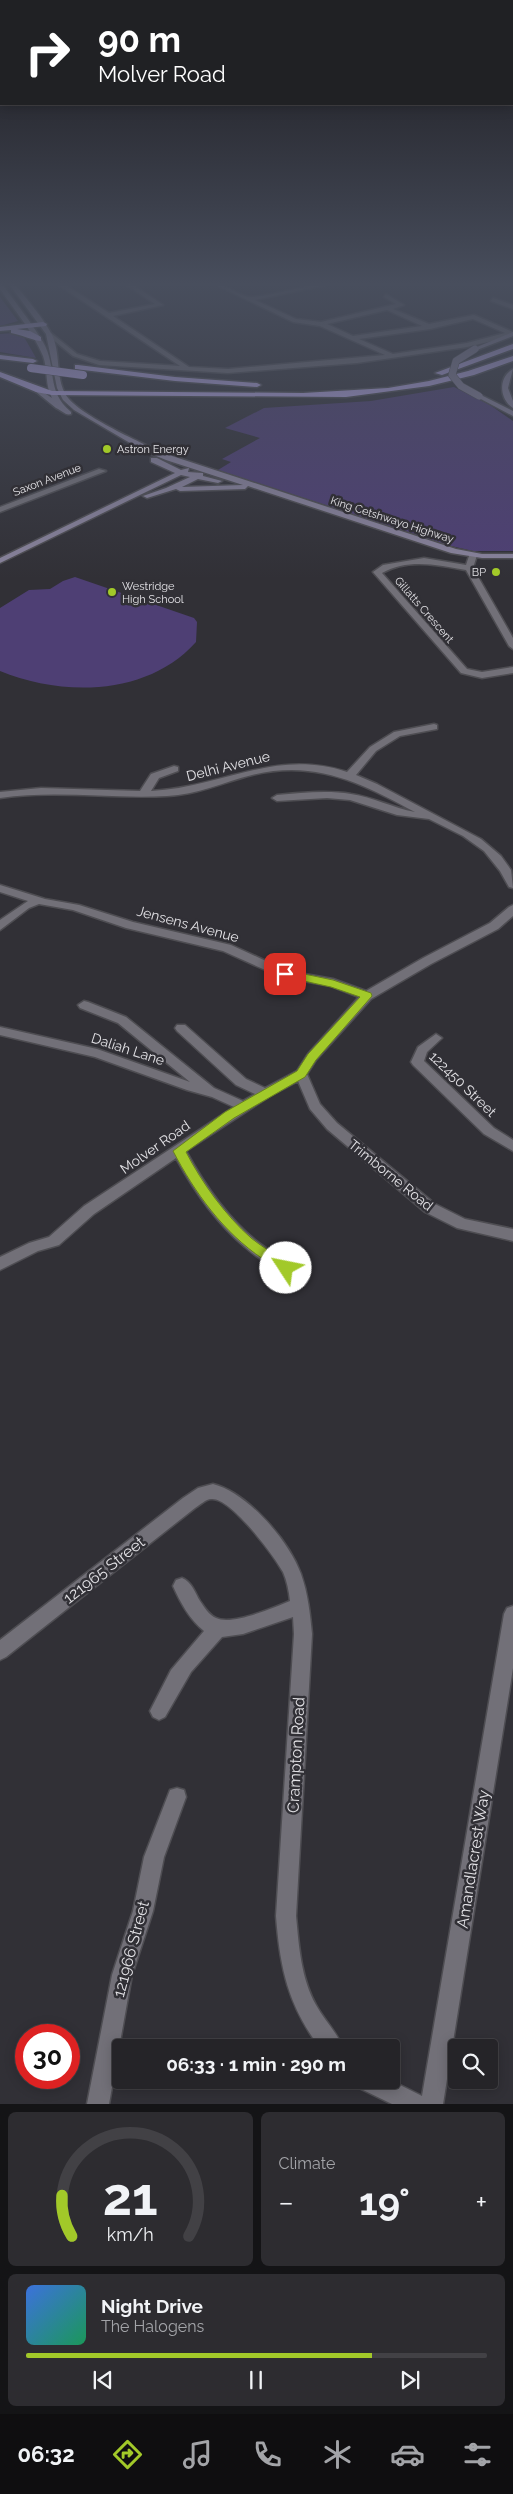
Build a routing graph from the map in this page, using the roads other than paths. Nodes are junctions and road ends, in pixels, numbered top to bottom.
1 (22, 382) edge
2 (50, 382) edge
3 (60, 382) edge
4 (144, 382) edge
5 (218, 382) edge
6 (392, 382) edge
7 (440, 382) edge
8 (458, 382) edge
9 (506, 382) edge
10 (269, 386) dead end
11 (287, 386) dead end
12 (38, 391) junction
13 (52, 393) junction
14 (63, 394) junction
15 (253, 395) junction
16 (510, 397) edge
17 (513, 406) edge
18 (62, 409) junction
19 (513, 414) edge
20 (195, 466) junction
21 (208, 470) junction
22 (102, 471) dead end
23 (182, 473) junction
24 (197, 477) junction
25 (247, 487) junction
26 (169, 490) junction
27 (267, 491) junction
28 (125, 502) junction
29 (0, 510) edge
30 (473, 555) junction
31 (513, 556) edge
32 (0, 561) edge
33 (469, 568) junction
34 (513, 646) edge
35 (513, 670) edge
36 (434, 726) dead end
37 (174, 769) dead end
38 (350, 775) junction
39 (144, 794) junction
40 (0, 795) edge
41 (277, 798) dead end
42 (436, 819) junction
43 (513, 885) edge
44 (0, 888) edge
45 (39, 900) junction
46 (513, 909) edge
47 (0, 926) edge
48 (367, 996) junction
49 (84, 1005) dead end
50 (180, 1028) dead end
51 (0, 1031) edge
52 (436, 1038) dead end
53 (301, 1074) junction
54 (216, 1093) junction
55 (265, 1093) junction
56 (243, 1106) junction
57 (513, 1146) edge
58 (179, 1151) junction
59 (513, 1235) edge
60 (0, 1264) edge
61 (286, 1268) dead end
62 (209, 1492) joint
63 (182, 1586) dead end
64 (301, 1606) junction
65 (513, 1614) edge
66 (219, 1628) junction
67 (511, 1640) edge
68 (0, 1651) edge
69 (159, 1711) dead end
70 (177, 1797) dead end
71 (327, 2039) edge
72 (385, 2089) edge
73 (98, 2104) edge
74 (415, 2104) edge
75 (432, 2104) edge

1 - 12 highway
2 - 13 main road
3 - 14 main road
4 - 15 highway, bridge
5 - 10 highway
6 - 11 highway
7 - 15 highway
8 - 19 main road, bridge
9 - 16 main road
12 - 13 highway
12 - 18 main road, King Cetshwayo Highway
13 - 14 highway
13 - 18 main road
14 - 15 highway
14 - 20 main road, King Cetshwayo Highway
16 - 17 main road
18 - 23 main road, King Cetshwayo Highway
20 - 21 main road, King Cetshwayo Highway
20 - 23 main road
21 - 24 main road
21 - 27 main road, King Cetshwayo Highway
22 - 29 street, Saxon Avenue
23 - 24 main road, King Cetshwayo Highway
23 - 28 main road
24 - 25 main road, King Cetshwayo Highway
24 - 26 main road
25 - 26 main road
25 - 27 main road, King Cetshwayo Highway
26 - 28 main road
27 - 30 main road, King Cetshwayo Highway
28 - 32 main road
30 - 31 main road, King Cetshwayo Highway
30 - 33 street
33 - 34 street
33 - 35 street, Gillatts Crescent
36 - 38 street
37 - 39 street
38 - 39 street, Delhi Avenue
38 - 42 street, Delhi Avenue
39 - 40 street, Delhi Avenue
41 - 42 street
42 - 43 street, Delhi Avenue
44 - 45 street, Jensens Avenue
45 - 47 street
45 - 48 street, Jensens Avenue
46 - 48 street, Molver Road
48 - 53 street, Molver Road
49 - 54 street
50 - 55 street
51 - 54 street, Daliah Lane
52 - 57 street, 122450 Street
53 - 55 street, Molver Road
53 - 59 street, Trimborne Road
54 - 56 street, Daliah Lane
55 - 56 street, Molver Road
56 - 58 street, Molver Road
58 - 60 street, Molver Road
58 - 61 street
62 - 64 street, Crampton Road
62 - 68 street, 121965 Street
63 - 66 street
64 - 66 street
64 - 71 street, Crampton Road
65 - 67 street, Amandlacrest Way
66 - 69 street
67 - 75 street, Amandlacrest Way
70 - 73 street, 121966 Street
72 - 74 street

